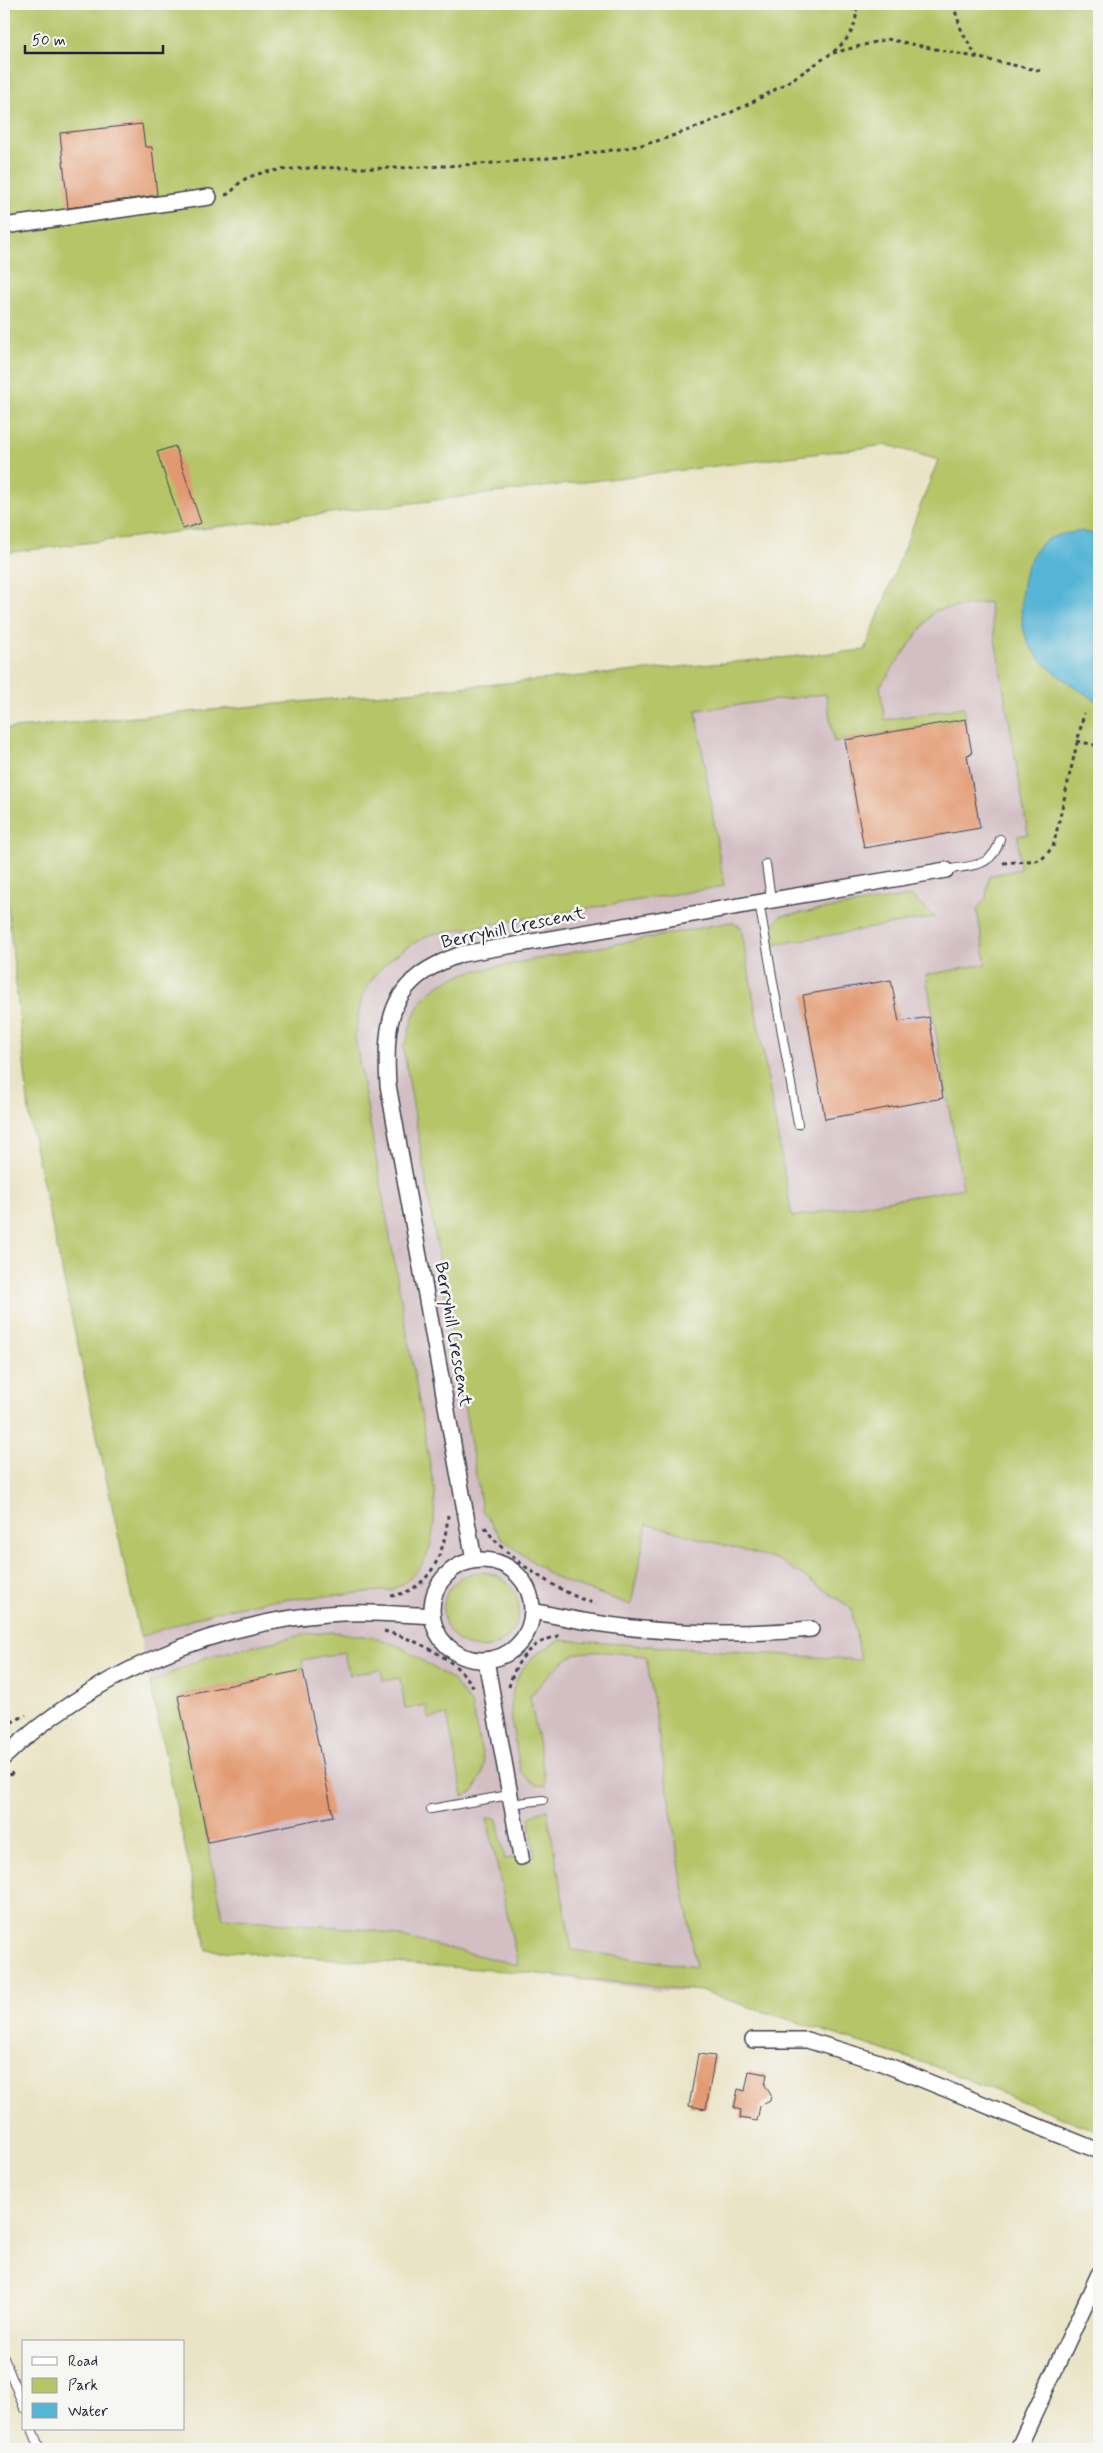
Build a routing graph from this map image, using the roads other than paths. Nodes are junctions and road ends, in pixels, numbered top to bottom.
1 (209, 198) road end
2 (4, 226) edge
3 (1000, 839) dead end
4 (766, 864) dead end
5 (946, 870) joint
6 (765, 900) junction
7 (798, 1124) dead end
8 (474, 1560) junction
9 (533, 1611) junction
10 (432, 1616) junction
11 (811, 1629) dead end
12 (486, 1660) junction
13 (4, 1757) edge
14 (510, 1799) junction
15 (543, 1800) dead end
16 (431, 1809) dead end
17 (520, 1857) dead end
18 (753, 2040) dead end
19 (1099, 2151) edge
20 (1099, 2274) edge
21 (4, 2358) edge
22 (22, 2403) edge
23 (32, 2430) edge
24 (40, 2449) edge
25 (1018, 2449) edge

1 - 2 street
3 - 5 lane
4 - 6 lane
5 - 6 street, Berryhill Crescent
6 - 7 lane
6 - 8 street, Berryhill Crescent
8 - 9 street
8 - 10 street
9 - 11 street
9 - 12 street
10 - 12 street
10 - 13 street
12 - 14 street
14 - 15 lane
14 - 16 lane
14 - 17 street
18 - 19 street
20 - 25 street
21 - 22 lane
23 - 24 lane

